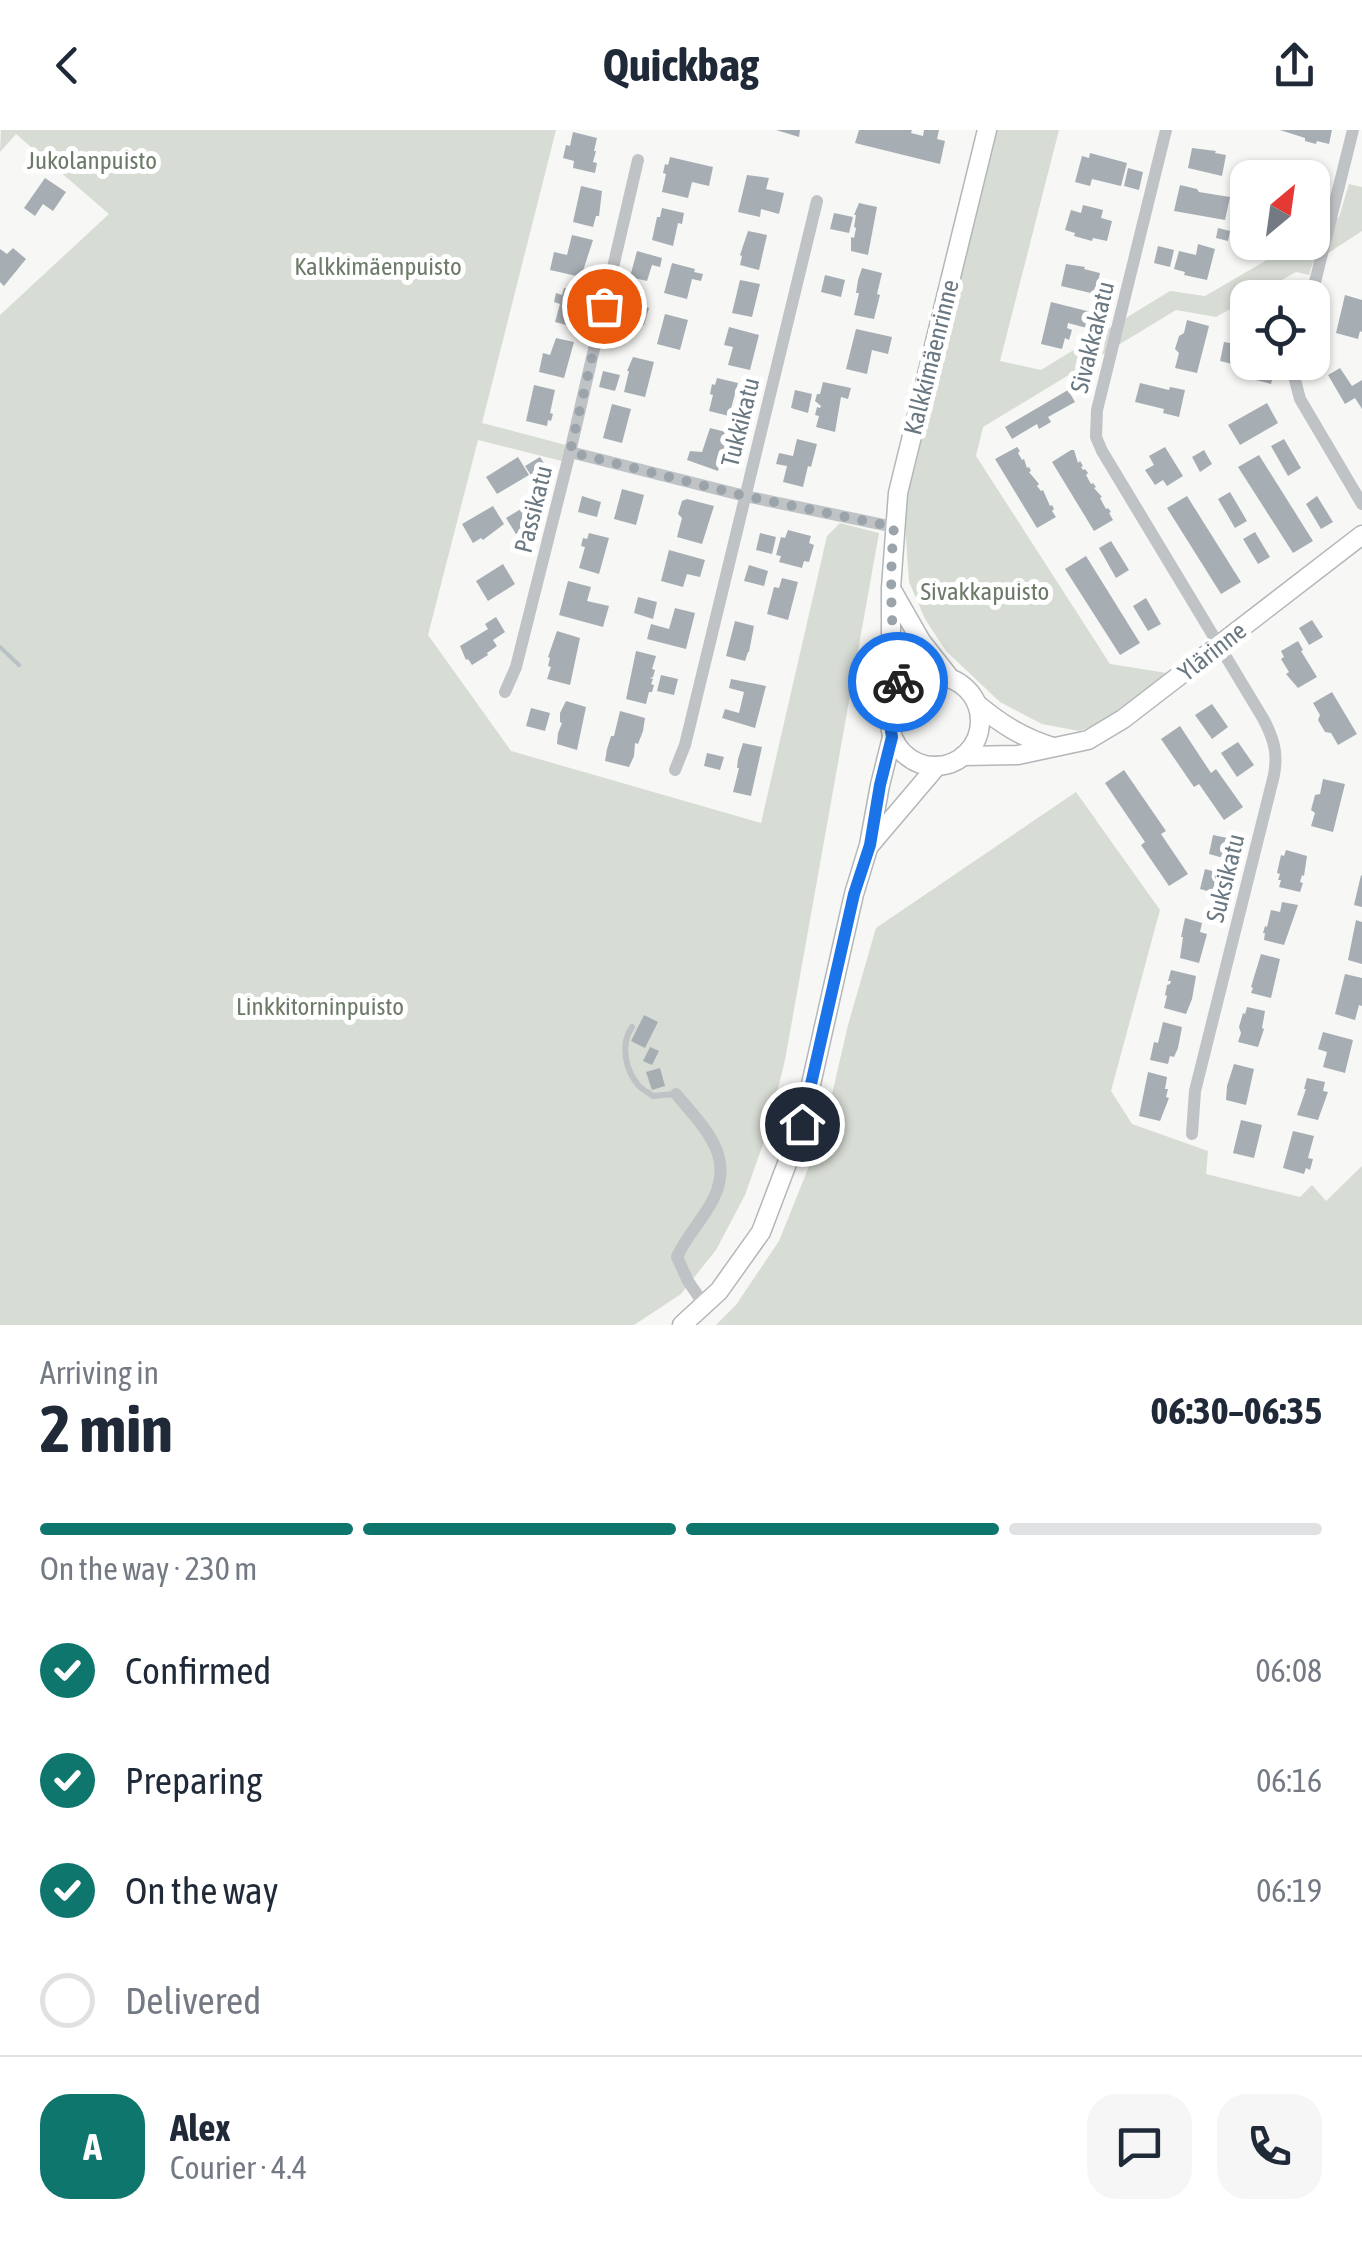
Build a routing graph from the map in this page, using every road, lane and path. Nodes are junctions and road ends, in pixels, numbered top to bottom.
1 (987, 130) edge
2 (1166, 130) edge
3 (1352, 130) edge
4 (638, 160) dead end
5 (816, 201) dead end
6 (1315, 280) edge
7 (1295, 380) edge
8 (570, 452) junction
9 (745, 496) junction
10 (1362, 504) edge
11 (894, 527) junction
12 (1362, 535) edge
13 (890, 588) junction
14 (1219, 646) junction
15 (950, 678) junction
16 (505, 692) dead end
17 (899, 692) junction
18 (976, 704) junction
19 (892, 737) junction
20 (1053, 748) junction
21 (963, 756) junction
22 (938, 766) junction
23 (675, 770) dead end
24 (870, 845) junction
25 (632, 1027) dead end
26 (676, 1094) joint
27 (1192, 1134) dead end
28 (706, 1306) junction
29 (682, 1325) edge

1 - 11 street, Kalkkimäenrinne
2 - 14 street, Sivakkakatu
3 - 6 street
4 - 8 street, Passikatu
5 - 9 street, Tukkikatu
7 - 10 street
8 - 9 street
8 - 16 street, Passikatu
9 - 11 street
9 - 23 street, Tukkikatu
11 - 13 street, Kalkkimäenrinne
12 - 14 street, Ylärinne
13 - 15 street
13 - 17 street, Kalkkimäenrinne
14 - 20 street, Ylärinne
14 - 27 street, Suksikatu
15 - 17 street
15 - 18 street
17 - 19 street
18 - 20 street
18 - 21 street
19 - 22 street
19 - 24 street
20 - 21 street, Ylärinne
21 - 22 street
22 - 24 street
24 - 28 street
25 - 26 lane
26 - 28 street
28 - 29 street

